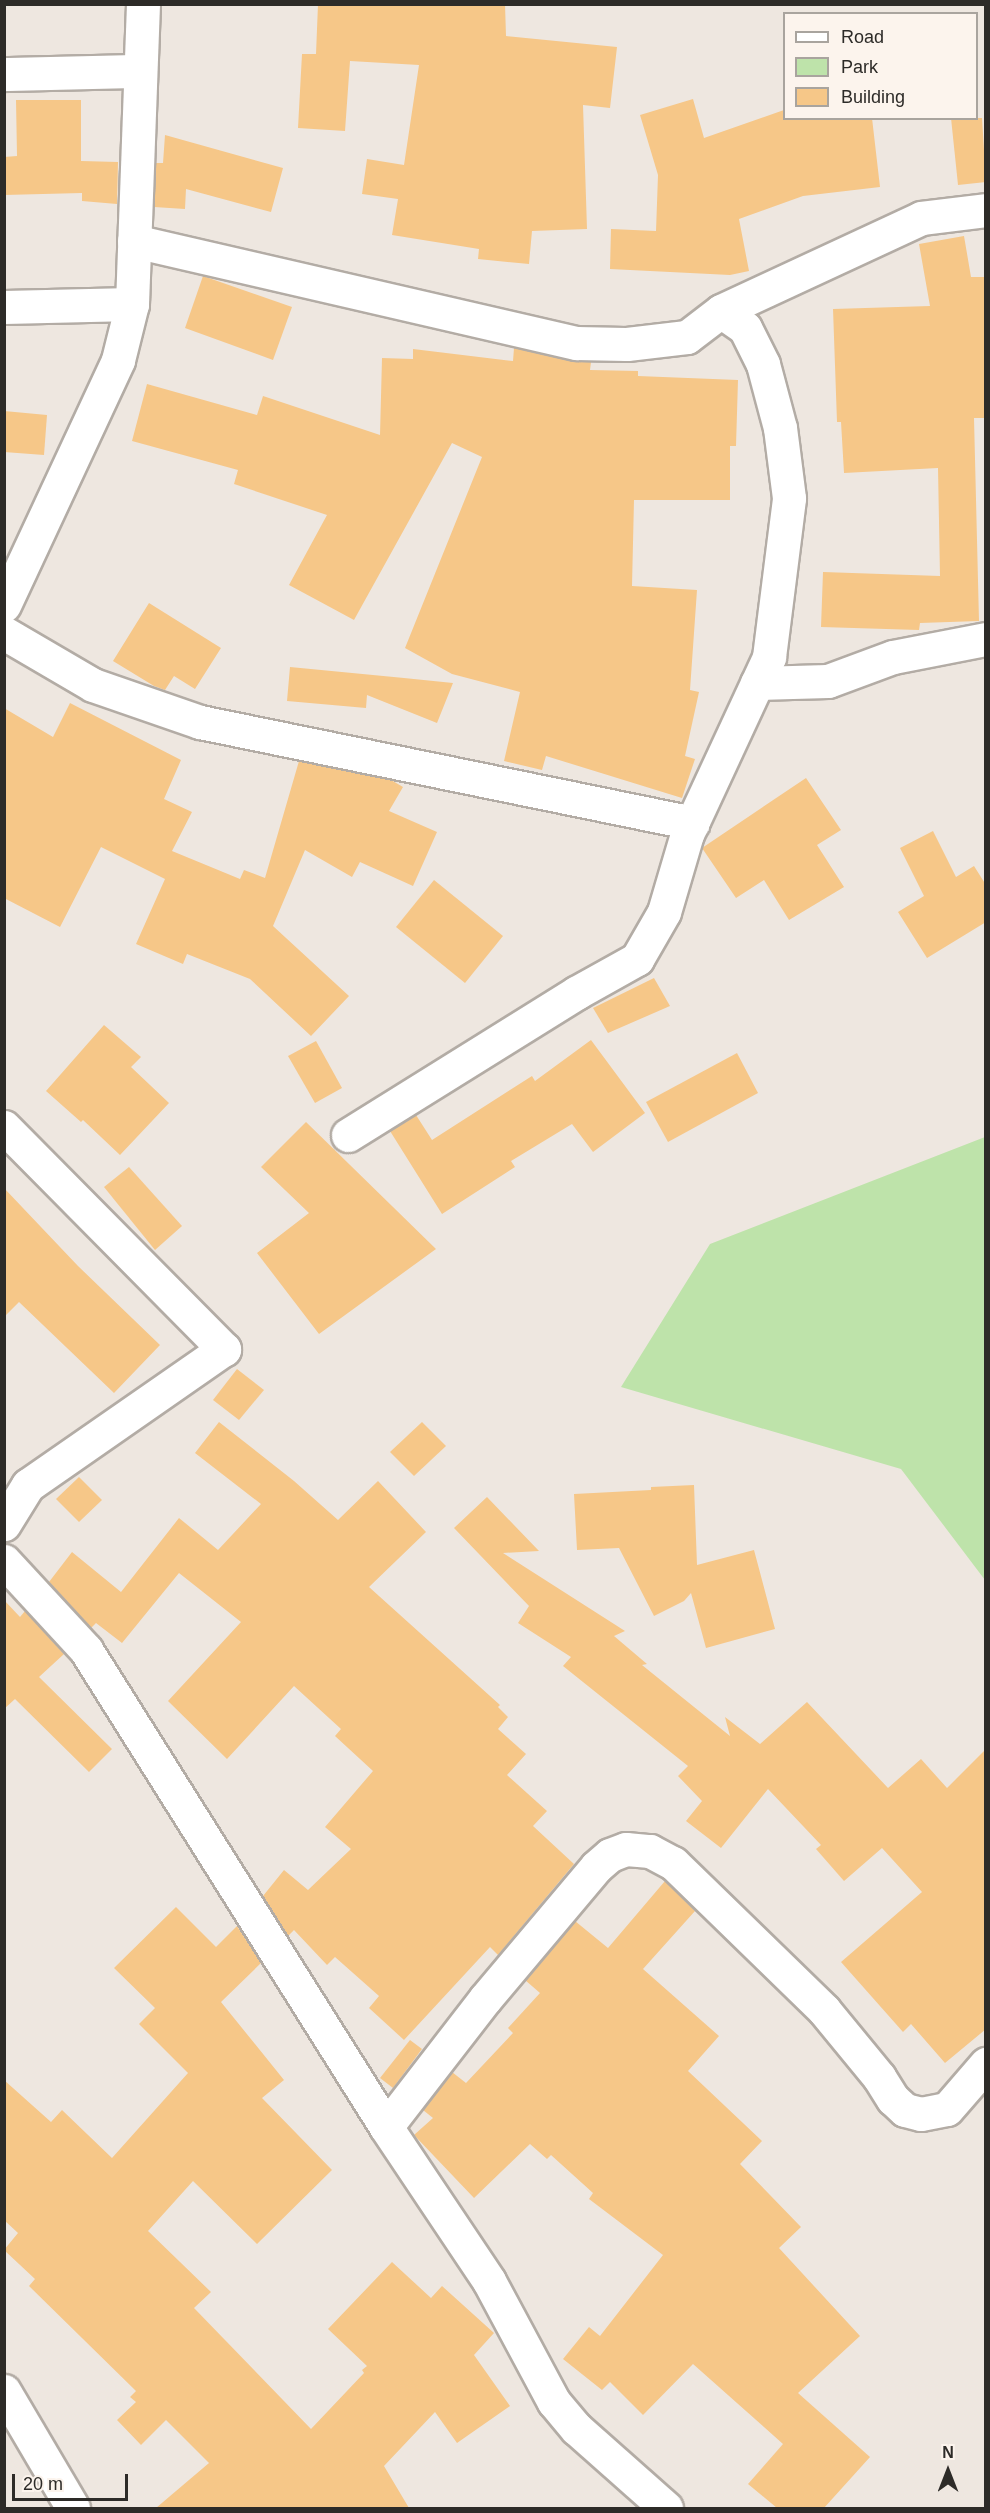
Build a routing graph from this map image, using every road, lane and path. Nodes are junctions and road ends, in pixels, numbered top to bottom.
1 (143, 4) edge
2 (139, 71) junction
3 (4, 74) edge
4 (986, 210) edge
5 (134, 241) junction
6 (132, 304) junction
7 (4, 307) edge
8 (721, 311) junction
9 (4, 605) edge
10 (4, 633) edge
11 (986, 639) edge
12 (757, 683) junction
13 (693, 823) junction
14 (4, 1127) edge
15 (348, 1135) dead end
16 (4, 1524) edge
17 (4, 1561) edge
18 (986, 2064) edge
19 (386, 2127) junction
20 (4, 2391) edge
21 (73, 2508) edge
22 (666, 2508) edge

1 - 2 street
2 - 3 street
2 - 5 street
4 - 8 street
5 - 6 street
5 - 8 street
6 - 7 street
6 - 9 street
8 - 12 street
10 - 13 street
11 - 12 street
12 - 13 street
13 - 15 street
14 - 16 street
17 - 19 street
18 - 19 street
19 - 22 street
20 - 21 street

